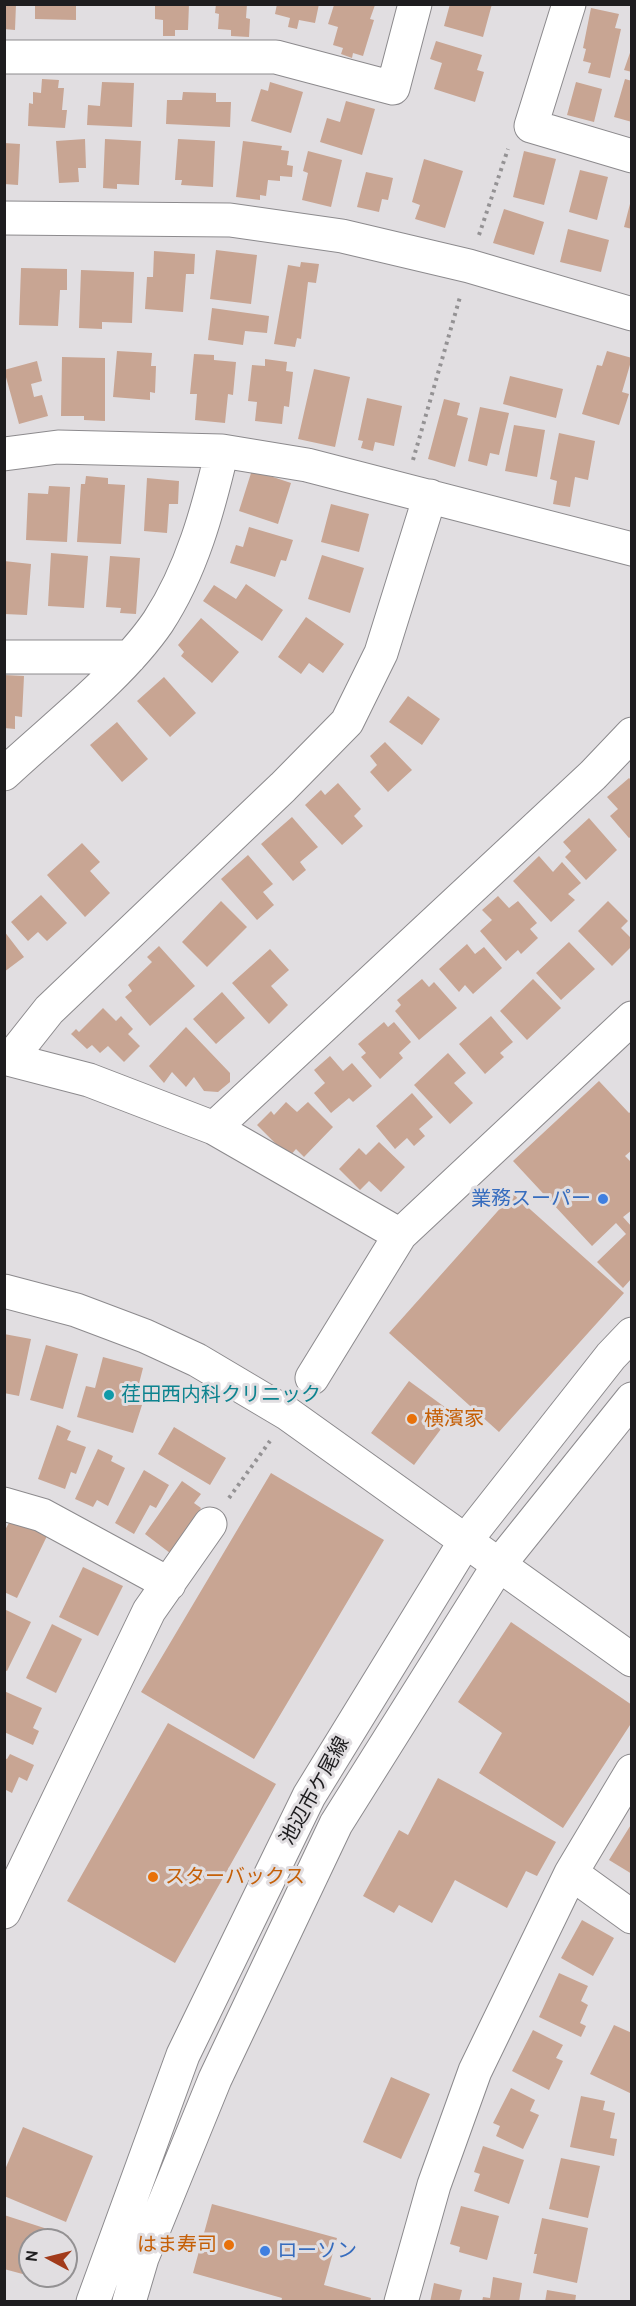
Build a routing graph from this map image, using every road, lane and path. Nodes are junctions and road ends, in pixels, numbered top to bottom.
1 (415, 4) edge
2 (569, 4) edge
3 (4, 57) edge
4 (531, 126) junction
5 (632, 156) edge
6 (4, 218) edge
7 (469, 266) junction
8 (632, 314) edge
9 (222, 451) junction
10 (4, 454) edge
11 (417, 493) junction
12 (632, 549) edge
13 (4, 657) edge
14 (130, 657) junction
15 (632, 734) edge
16 (4, 774) edge
17 (632, 1017) edge
18 (8, 1058) edge
19 (214, 1128) junction
20 (400, 1236) junction
21 (4, 1291) edge
22 (632, 1334) edge
23 (312, 1378) dead end
24 (632, 1399) edge
25 (237, 1486) dead end
26 (4, 1504) edge
27 (218, 1513) joint
28 (465, 1540) junction
29 (498, 1566) junction
30 (169, 1584) junction
31 (632, 1660) edge
32 (632, 1771) edge
33 (572, 1872) junction
34 (4, 1912) edge
35 (632, 1917) edge
36 (93, 2301) edge
37 (129, 2301) edge
38 (401, 2301) edge

1 - 3 street
2 - 4 street
4 - 5 street
4 - 7 path
6 - 7 street
7 - 8 street
7 - 11 path
9 - 10 street
9 - 11 street
9 - 14 street
11 - 12 street
11 - 18 street
13 - 14 street
14 - 16 street
15 - 19 street
17 - 20 street
18 - 19 street
19 - 20 street
20 - 23 street
21 - 28 street
22 - 28 street, 池辺市ケ尾線
24 - 29 street, 池辺市ケ尾線
25 - 27 path
26 - 30 street
27 - 30 street
28 - 29 street
28 - 36 street, 池辺市ケ尾線
29 - 31 street
29 - 37 street, 池辺市ケ尾線
30 - 34 street
32 - 33 street
33 - 35 street
33 - 38 street

